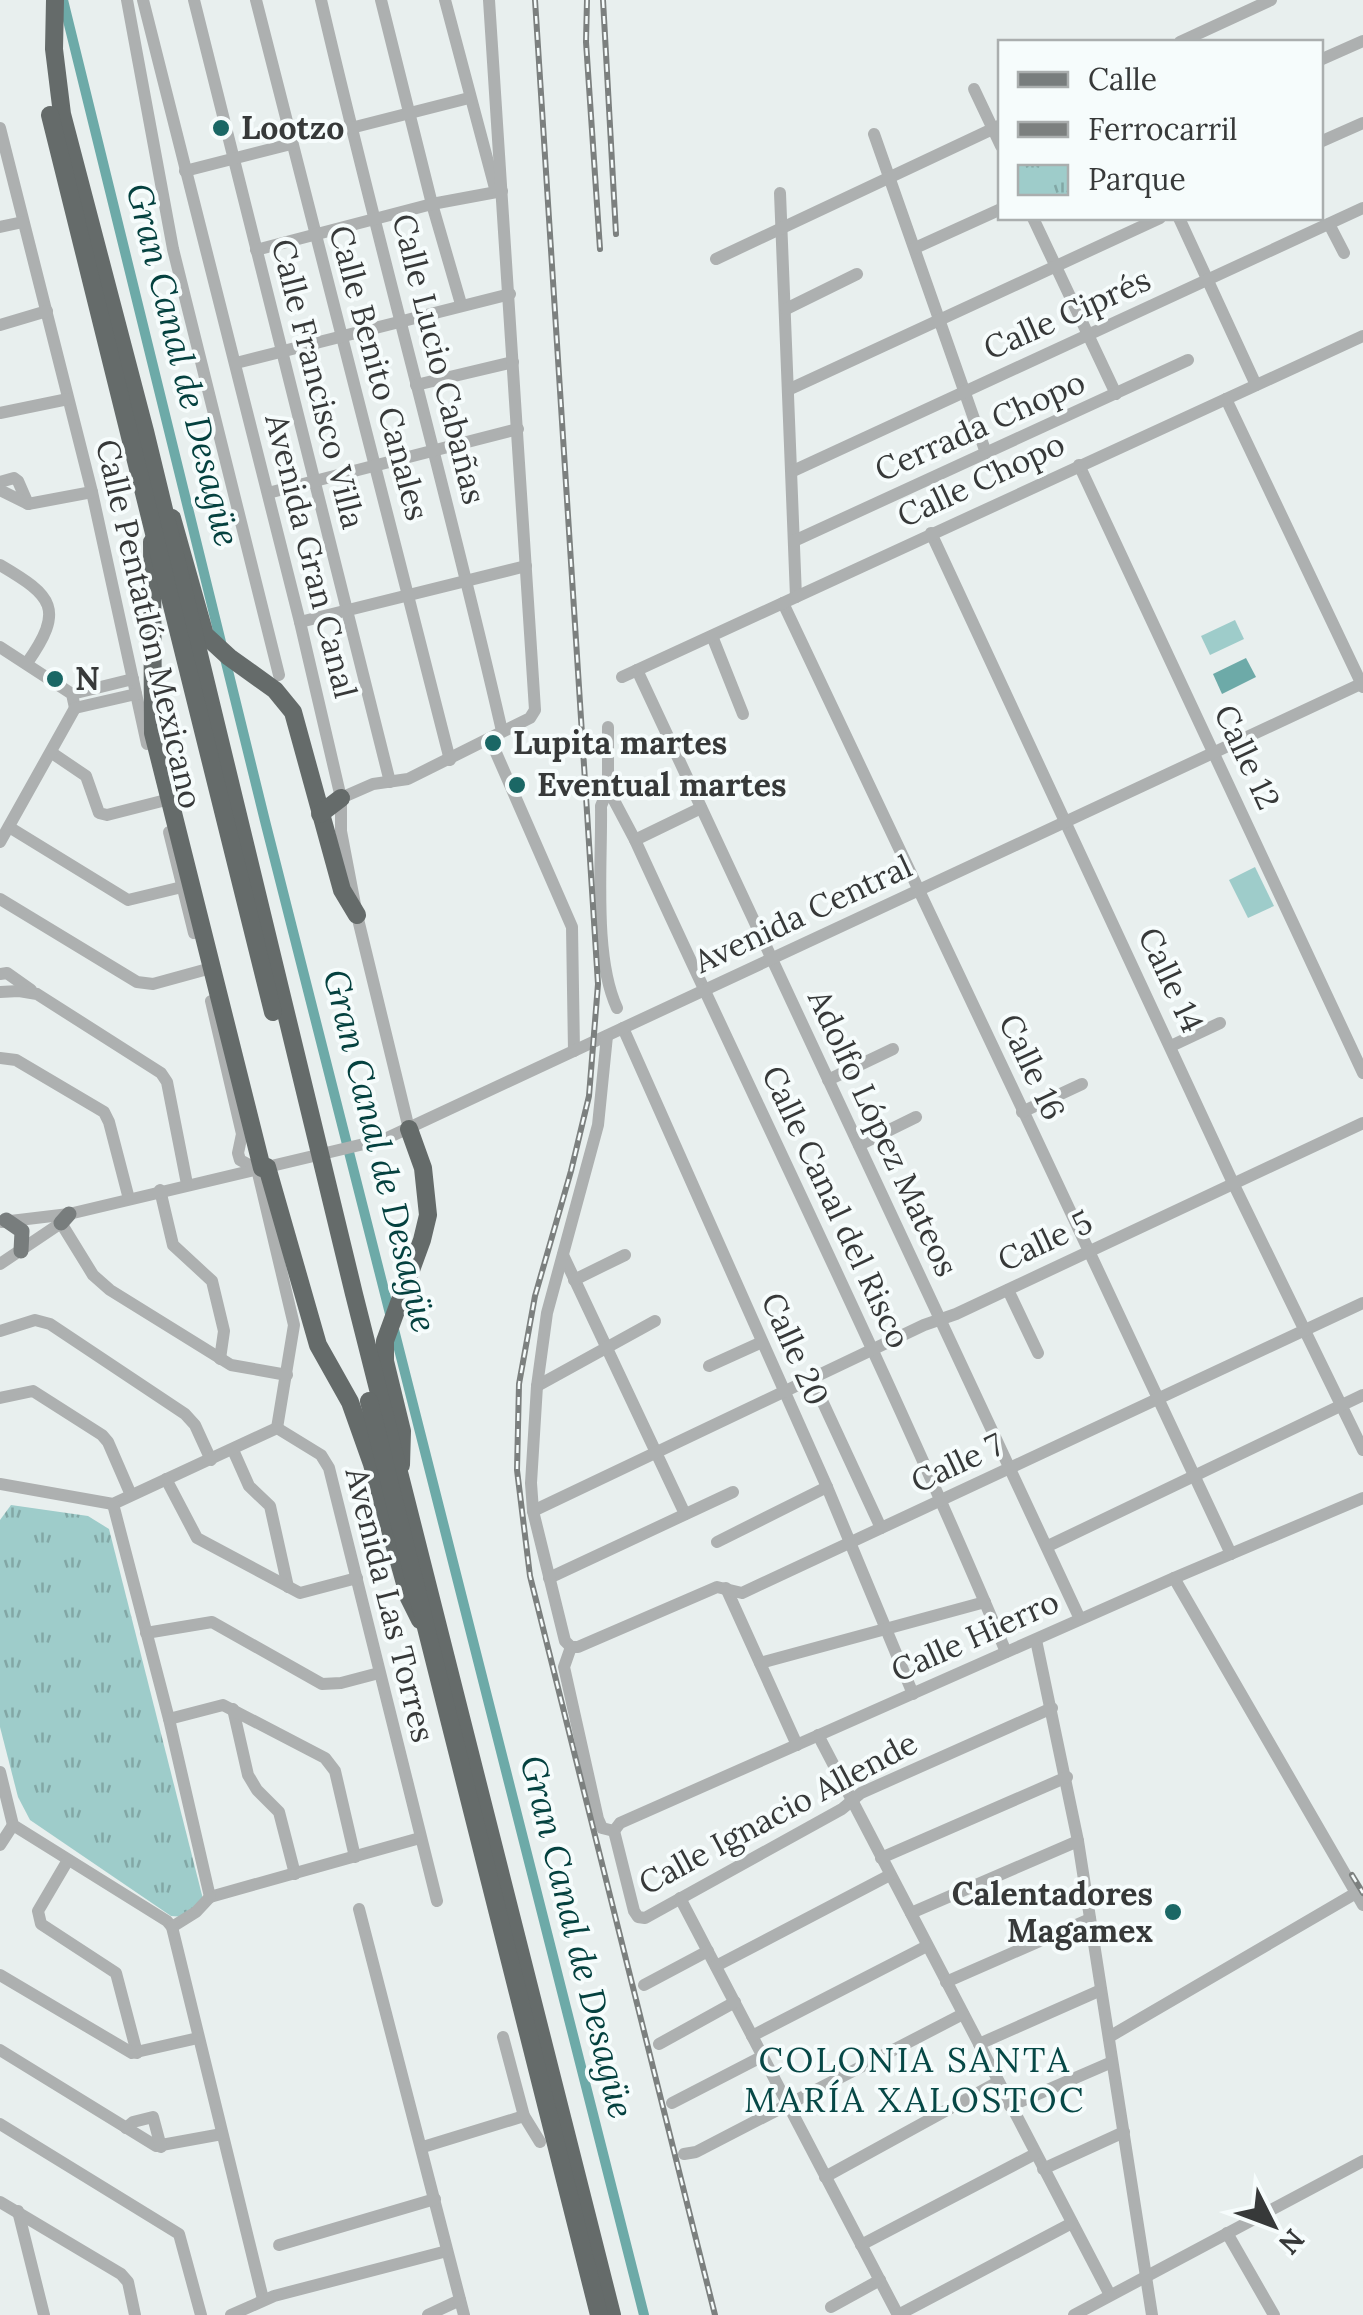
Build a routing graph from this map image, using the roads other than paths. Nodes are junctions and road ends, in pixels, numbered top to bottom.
1 (43, 0) edge
2 (55, 0) edge
3 (127, 0) edge
4 (146, 0) edge
5 (194, 0) edge
6 (256, 0) edge
7 (320, 0) edge
8 (381, 0) edge
9 (444, 0) edge
10 (490, 0) edge
11 (1271, 0) edge
12 (1184, 40) edge
13 (1363, 41) edge
14 (1323, 59) edge
15 (974, 90) dead end
16 (469, 98) junction
17 (409, 112) junction
18 (1363, 122) edge
19 (997, 127) edge
20 (351, 128) junction
21 (1, 134) edge
22 (874, 134) dead end
23 (1323, 141) edge
24 (292, 144) junction
25 (232, 158) junction
26 (185, 171) junction
27 (889, 178) junction
28 (499, 191) junction
29 (780, 193) dead end
30 (432, 204) junction
31 (1363, 208) edge
32 (998, 210) edge
33 (374, 220) junction
34 (1034, 220) edge
35 (1156, 220) edge
36 (1180, 220) edge
37 (23, 222) junction
38 (1329, 224) junction
39 (0, 227) edge
40 (782, 228) junction
41 (315, 234) junction
42 (914, 248) junction
43 (256, 250) junction
44 (1344, 252) dead end
45 (716, 260) dead end
46 (1056, 266) junction
47 (856, 274) dead end
48 (1209, 280) junction
49 (510, 294) junction
50 (461, 304) junction
51 (786, 309) junction
52 (46, 312) junction
53 (399, 320) junction
54 (940, 320) junction
55 (0, 324) edge
56 (1088, 335) junction
57 (342, 336) junction
58 (1363, 336) edge
59 (281, 351) junction
60 (1188, 360) dead end
61 (512, 362) junction
62 (236, 364) junction
63 (416, 385) junction
64 (1256, 385) junction
65 (790, 389) junction
66 (965, 390) junction
67 (1116, 394) junction
68 (68, 399) junction
69 (1226, 399) junction
70 (0, 413) edge
71 (518, 430) junction
72 (434, 451) junction
73 (986, 452) junction
74 (1079, 465) junction
75 (375, 466) junction
76 (793, 471) junction
77 (155, 476) junction
78 (315, 481) junction
79 (0, 482) edge
80 (0, 490) edge
81 (92, 492) junction
82 (268, 493) junction
83 (28, 504) junction
84 (151, 524) junction
85 (931, 533) junction
86 (794, 541) junction
87 (0, 565) edge
88 (526, 566) junction
89 (468, 580) junction
90 (408, 594) junction
91 (790, 600) junction
92 (348, 608) junction
93 (300, 622) junction
94 (712, 636) junction
95 (0, 647) edge
96 (28, 664) junction
97 (637, 670) junction
98 (279, 674) dead end
99 (622, 677) dead end
100 (133, 679) junction
101 (1363, 685) edge
102 (136, 694) junction
103 (73, 701) junction
104 (743, 714) dead end
105 (608, 727) dead end
106 (496, 735) junction
107 (52, 752) junction
108 (1215, 752) junction
109 (450, 760) junction
110 (390, 782) junction
111 (608, 789) junction
112 (341, 798) junction
113 (162, 801) junction
114 (701, 808) junction
115 (320, 814) junction
116 (1066, 822) junction
117 (9, 827) junction
118 (635, 840) junction
119 (0, 842) edge
120 (182, 887) junction
121 (919, 890) junction
122 (0, 899) edge
123 (357, 914) junction
124 (772, 960) junction
125 (204, 970) junction
126 (0, 974) edge
127 (704, 991) junction
128 (0, 992) edge
129 (37, 994) junction
130 (617, 1008) dead end
131 (1220, 1022) dead end
132 (624, 1028) junction
133 (607, 1036) junction
134 (1171, 1046) junction
135 (893, 1048) dead end
136 (574, 1051) junction
137 (0, 1058) edge
138 (1363, 1073) edge
139 (828, 1080) junction
140 (1082, 1084) dead end
141 (1022, 1112) junction
142 (916, 1116) dead end
143 (1363, 1123) edge
144 (409, 1129) junction
145 (242, 1134) junction
146 (860, 1145) junction
147 (262, 1168) junction
148 (219, 1177) junction
149 (1233, 1183) junction
150 (187, 1184) junction
151 (160, 1190) junction
152 (129, 1198) junction
153 (65, 1219) junction
154 (3, 1222) edge
155 (21, 1251) junction
156 (1088, 1252) junction
157 (562, 1255) junction
158 (624, 1255) dead end
159 (0, 1264) edge
160 (574, 1280) junction
161 (1008, 1290) junction
162 (1363, 1303) edge
163 (940, 1319) junction
164 (656, 1320) dead end
165 (1306, 1330) junction
166 (0, 1331) edge
167 (762, 1342) junction
168 (607, 1346) junction
169 (873, 1349) junction
170 (1038, 1353) dead end
171 (220, 1359) junction
172 (709, 1366) dead end
173 (288, 1375) junction
174 (812, 1378) junction
175 (537, 1386) junction
176 (784, 1392) junction
177 (1363, 1395) edge
178 (1160, 1396) junction
179 (0, 1398) edge
180 (1342, 1405) junction
181 (276, 1428) junction
182 (233, 1450) junction
183 (1363, 1450) edge
184 (656, 1452) junction
185 (211, 1460) junction
186 (1011, 1469) junction
187 (401, 1476) junction
188 (1195, 1477) junction
189 (166, 1479) junction
190 (0, 1484) edge
191 (827, 1488) junction
192 (733, 1492) dead end
193 (131, 1494) junction
194 (1363, 1498) edge
195 (942, 1500) junction
196 (113, 1504) junction
197 (534, 1511) junction
198 (685, 1514) junction
199 (881, 1528) junction
200 (717, 1542) dead end
201 (850, 1543) junction
202 (1048, 1546) junction
203 (1231, 1554) junction
204 (357, 1578) junction
205 (548, 1578) junction
206 (1174, 1578) junction
207 (288, 1587) junction
208 (726, 1588) junction
209 (985, 1602) junction
210 (1080, 1619) junction
211 (887, 1628) junction
212 (425, 1629) junction
213 (146, 1633) junction
214 (1036, 1640) junction
215 (570, 1647) junction
216 (1006, 1652) junction
217 (760, 1663) junction
218 (379, 1674) junction
219 (913, 1694) junction
220 (1052, 1708) junction
221 (233, 1709) junction
222 (169, 1719) junction
223 (818, 1735) junction
224 (797, 1744) junction
225 (1, 1777) edge
226 (1067, 1777) junction
227 (851, 1802) junction
228 (13, 1825) junction
229 (614, 1831) junction
230 (420, 1838) junction
231 (1078, 1841) junction
232 (0, 1845) edge
233 (355, 1857) junction
234 (881, 1858) junction
235 (68, 1860) junction
236 (295, 1874) junction
237 (890, 1874) junction
238 (210, 1897) junction
239 (680, 1898) junction
240 (1360, 1899) edge
241 (437, 1901) dead end
242 (359, 1909) dead end
243 (911, 1913) junction
244 (1090, 1919) junction
245 (172, 1926) junction
246 (928, 1946) junction
247 (708, 1951) junction
248 (716, 1966) junction
249 (0, 1975) edge
250 (946, 1982) junction
251 (644, 1985) dead end
252 (1101, 1990) junction
253 (735, 2002) junction
254 (963, 2014) junction
255 (502, 2036) dead end
256 (752, 2036) junction
257 (198, 2038) junction
258 (1109, 2038) junction
259 (658, 2044) dead end
260 (979, 2044) junction
261 (0, 2050) edge
262 (137, 2053) junction
263 (763, 2056) junction
264 (1112, 2062) junction
265 (998, 2082) junction
266 (672, 2104) dead end
267 (788, 2106) junction
268 (1010, 2106) junction
269 (524, 2116) junction
270 (0, 2124) edge
271 (126, 2128) junction
272 (1124, 2132) junction
273 (222, 2134) junction
274 (540, 2142) dead end
275 (161, 2146) junction
276 (423, 2147) junction
277 (684, 2154) dead end
278 (1036, 2154) junction
279 (1363, 2161) edge
280 (1043, 2168) junction
281 (826, 2177) junction
282 (434, 2198) junction
283 (0, 2202) edge
284 (18, 2211) junction
285 (1072, 2223) junction
286 (44, 2227) junction
287 (1227, 2233) junction
288 (25, 2240) junction
289 (280, 2245) dead end
290 (861, 2245) junction
291 (447, 2251) junction
292 (1146, 2276) junction
293 (880, 2280) junction
294 (1110, 2295) junction
295 (263, 2299) junction
296 (460, 2300) junction
297 (831, 2307) dead end
298 (44, 2315) edge
299 (135, 2315) edge
300 (202, 2315) edge
301 (231, 2315) edge
302 (428, 2315) edge
303 (464, 2315) edge
304 (598, 2315) edge
305 (612, 2315) edge
306 (898, 2315) edge
307 (1074, 2315) edge
308 (1152, 2315) edge
309 (1274, 2315) edge

1 - 84 highway, bridge
2 - 77 highway, bridge
3 - 98 street
4 - 26 street, Avenida Gran Canal
5 - 25 street, Calle Francisco Villa
6 - 24 street, Calle Benito Canales
7 - 20 street, Calle Lucio Cabañas
8 - 17 street
9 - 16 street
10 - 28 street
11 - 12 street
13 - 14 street
15 - 19 street
16 - 17 street
16 - 28 street
17 - 20 street
17 - 30 street
18 - 23 street
19 - 27 street
20 - 33 street, Calle Lucio Cabañas
21 - 37 street, Calle Pentatlón Mexicano
22 - 27 street
24 - 25 street
24 - 41 street, Calle Benito Canales
25 - 26 street
25 - 43 street, Calle Francisco Villa
26 - 62 street, Avenida Gran Canal
27 - 40 street
27 - 42 street
28 - 30 street
28 - 49 street
29 - 40 street
30 - 33 street
30 - 50 street
31 - 38 street, Calle Ciprés
32 - 42 street
33 - 41 street
33 - 53 street, Calle Lucio Cabañas
34 - 46 street
35 - 46 street
36 - 48 street
37 - 39 street
37 - 52 street, Calle Pentatlón Mexicano
38 - 44 street
38 - 48 street, Calle Ciprés
40 - 45 street
40 - 51 street
41 - 43 street
41 - 57 street, Calle Benito Canales
42 - 54 street
43 - 59 street, Calle Francisco Villa
46 - 54 street
46 - 56 street
47 - 51 street
48 - 56 street, Calle Ciprés
48 - 64 street
49 - 50 street
49 - 61 street
50 - 53 street
51 - 65 street
52 - 55 street
52 - 68 street, Calle Pentatlón Mexicano
53 - 57 street
53 - 63 street, Calle Lucio Cabañas
54 - 65 street
54 - 66 street
56 - 66 street, Calle Ciprés
56 - 67 street
57 - 59 street
57 - 75 street, Calle Benito Canales
58 - 64 street, Calle Chopo
59 - 62 street
59 - 78 street, Calle Francisco Villa
60 - 67 street, Cerrada Chopo
61 - 63 street
61 - 71 street
62 - 82 street, Avenida Gran Canal
63 - 72 street, Calle Lucio Cabañas
64 - 69 street, Calle Chopo
65 - 76 street
66 - 73 street
66 - 76 street, Calle Ciprés
67 - 73 street, Cerrada Chopo
68 - 70 street
68 - 81 street, Calle Pentatlón Mexicano
69 - 74 street, Calle Chopo
69 - 101 street
71 - 72 street
71 - 88 street
72 - 75 street
72 - 89 street, Calle Lucio Cabañas
73 - 86 street, Cerrada Chopo
74 - 85 street, Calle Chopo
74 - 108 street, Calle 12
75 - 78 street
75 - 90 street, Calle Benito Canales
76 - 86 street
77 - 115 highway, bridge
77 - 187 highway, bridge
78 - 82 street
78 - 92 street, Calle Francisco Villa
79 - 83 street
80 - 83 street
81 - 83 street
81 - 100 street, Calle Pentatlón Mexicano
82 - 93 street, Avenida Gran Canal
84 - 147 highway, bridge
84 - 212 highway, bridge
85 - 91 street, Calle Chopo
85 - 116 street, Calle 14
86 - 91 street
87 - 96 street
88 - 89 street
88 - 106 street
89 - 90 street
89 - 106 street, Calle Lucio Cabañas
90 - 92 street
90 - 109 street, Calle Benito Canales
91 - 94 street, Calle Chopo
91 - 121 street, Calle 16
92 - 93 street
92 - 110 street, Calle Francisco Villa
93 - 112 street, Avenida Gran Canal
94 - 97 street, Calle Chopo
94 - 104 street
95 - 96 street
96 - 103 street
97 - 99 street, Calle Chopo
97 - 114 street, Adolfo López Mateos
100 - 102 street, Calle Pentatlón Mexicano
100 - 103 street
101 - 108 street, Avenida Central
102 - 103 street
102 - 113 street, Calle Pentatlón Mexicano
103 - 107 street
105 - 111 street
106 - 109 street
106 - 136 street
107 - 113 street
107 - 117 street
108 - 116 street, Avenida Central
108 - 138 street, Calle 12
109 - 110 street
110 - 112 street
111 - 118 street, Calle Canal del Risco
111 - 130 street
112 - 115 highway
112 - 123 street, Avenida Gran Canal
113 - 120 street, Calle Pentatlón Mexicano
114 - 118 street
114 - 124 street, Adolfo López Mateos
115 - 123 highway
116 - 121 street, Avenida Central
116 - 134 street, Calle 14
117 - 119 street
117 - 120 street
118 - 127 street, Calle Canal del Risco
120 - 125 street, Calle Pentatlón Mexicano
121 - 124 street, Avenida Central
121 - 141 street, Calle 16
122 - 125 street
123 - 144 street, Avenida Gran Canal
124 - 127 street, Avenida Central
124 - 139 street, Adolfo López Mateos
125 - 145 street, Calle Pentatlón Mexicano
126 - 129 street
127 - 132 street, Avenida Central
127 - 169 street, Calle Canal del Risco
128 - 129 street
129 - 150 street
131 - 134 street
132 - 133 street, Avenida Central
132 - 167 street, Calle 20
133 - 136 street, Avenida Central
133 - 157 street
134 - 149 street, Calle 14
135 - 139 street
136 - 144 street, Avenida Central
137 - 152 street
139 - 146 street, Adolfo López Mateos
140 - 141 street
141 - 156 street, Calle 16
142 - 146 street
143 - 149 street, Calle 5
144 - 147 street, Avenida Central
144 - 187 highway
145 - 147 street, Calle Pentatlón Mexicano
145 - 148 street
146 - 163 street, Adolfo López Mateos
147 - 148 street, Avenida Central
147 - 173 street
147 - 212 highway, bridge
148 - 150 street, Avenida Central
149 - 156 street, Calle 5
149 - 165 street, Calle 14
150 - 151 street, Avenida Central
151 - 152 street, Avenida Central
151 - 171 street
152 - 153 street, Avenida Central
153 - 154 street
153 - 155 street
153 - 171 street
154 - 155 main road
155 - 159 street
156 - 161 street, Calle 5
156 - 178 street, Calle 16
157 - 160 street
157 - 175 street
158 - 160 street
160 - 168 street
161 - 163 street, Calle 5
161 - 170 street
162 - 165 street, Calle 7
163 - 169 street, Calle 5
163 - 186 street, Adolfo López Mateos
164 - 168 street
165 - 178 street, Calle 7
165 - 180 street, Calle 14
166 - 185 street
167 - 172 street
167 - 176 street, Calle 20
168 - 175 street
168 - 184 street
169 - 174 street, Calle 5
169 - 195 street, Calle Canal del Risco
171 - 173 street
173 - 181 street
174 - 176 street, Calle 5
174 - 199 street
175 - 197 street
176 - 184 street, Calle 5
176 - 191 street, Calle 20
177 - 180 street
178 - 186 street, Calle 7
178 - 188 street, Calle 16
179 - 193 street
180 - 183 street, Calle 14
180 - 188 street
181 - 182 street
181 - 204 street, Avenida Las Torres
182 - 185 street
182 - 207 street
184 - 197 street, Calle 5
184 - 198 street
185 - 189 street
186 - 195 street, Calle 7
186 - 202 street, Adolfo López Mateos
187 - 305 highway, bridge
188 - 202 street
188 - 203 street, Calle 16
189 - 193 street
189 - 207 street
190 - 196 street
191 - 200 street
191 - 201 street, Calle 20
192 - 198 street
193 - 196 street
194 - 203 street, Calle Hierro
195 - 199 street, Calle 7
195 - 209 street, Calle Canal del Risco
196 - 213 street
197 - 205 street
198 - 205 street
199 - 201 street, Calle 7
201 - 208 street, Calle 7
201 - 211 street, Calle 20
202 - 210 street, Adolfo López Mateos
203 - 206 street, Calle Hierro
204 - 207 street
204 - 218 street, Avenida Las Torres
205 - 215 street
206 - 210 street, Calle Hierro
206 - 240 street
208 - 215 street, Calle 7
208 - 217 street
209 - 211 street
209 - 216 street, Calle Canal del Risco
210 - 214 street, Calle Hierro
211 - 217 street
211 - 219 street, Calle 20
212 - 304 highway, bridge
213 - 218 street
213 - 222 street
214 - 216 street, Calle Hierro
214 - 220 street
215 - 229 street
216 - 219 street, Calle Hierro
217 - 224 street
218 - 230 street, Avenida Las Torres
219 - 223 street, Calle Hierro
220 - 226 street
220 - 227 street, Calle Ignacio Allende
221 - 222 street
221 - 233 street
221 - 236 street
222 - 238 street
223 - 224 street, Calle Hierro
223 - 227 street
224 - 229 street, Calle Hierro
225 - 228 street
226 - 231 street
226 - 234 street
227 - 234 street
227 - 239 street, Calle Ignacio Allende
228 - 232 street
228 - 235 street
229 - 239 street, Calle Ignacio Allende
230 - 233 street
230 - 241 street, Avenida Las Torres
231 - 243 street
231 - 244 street
233 - 236 street
234 - 237 street
235 - 245 street
235 - 262 street
236 - 238 street
237 - 243 street
237 - 248 street
238 - 245 street
239 - 247 street
240 - 258 street
242 - 276 street
243 - 246 street
244 - 250 street
244 - 252 street
245 - 257 street
246 - 250 street
246 - 256 street
247 - 248 street
247 - 251 street
248 - 253 street
249 - 262 street
250 - 254 street
252 - 258 street
252 - 260 street
253 - 256 street
253 - 259 street
254 - 260 street
254 - 267 street
255 - 269 street
256 - 263 street
257 - 262 street
257 - 273 street
258 - 264 street
260 - 265 street
261 - 271 street
263 - 266 street
263 - 267 street
264 - 268 street
264 - 272 street
265 - 268 street
265 - 281 street
267 - 277 street
267 - 281 street
268 - 278 street
269 - 274 street
269 - 276 street
270 - 300 street
271 - 275 street
271 - 275 street
272 - 280 street
272 - 292 street
273 - 275 street
273 - 295 street
276 - 282 street
278 - 280 street
278 - 290 street
279 - 287 street
280 - 285 street
281 - 290 street
282 - 289 street
282 - 291 street
283 - 284 street
284 - 286 street
284 - 288 street
285 - 294 street
285 - 306 street
286 - 288 street
286 - 299 street
287 - 292 street
287 - 309 street
288 - 298 street
290 - 293 street
291 - 295 street
291 - 296 street
292 - 294 street
292 - 308 street
293 - 297 street
293 - 306 street
294 - 307 street
295 - 301 street
296 - 302 street
296 - 303 street

